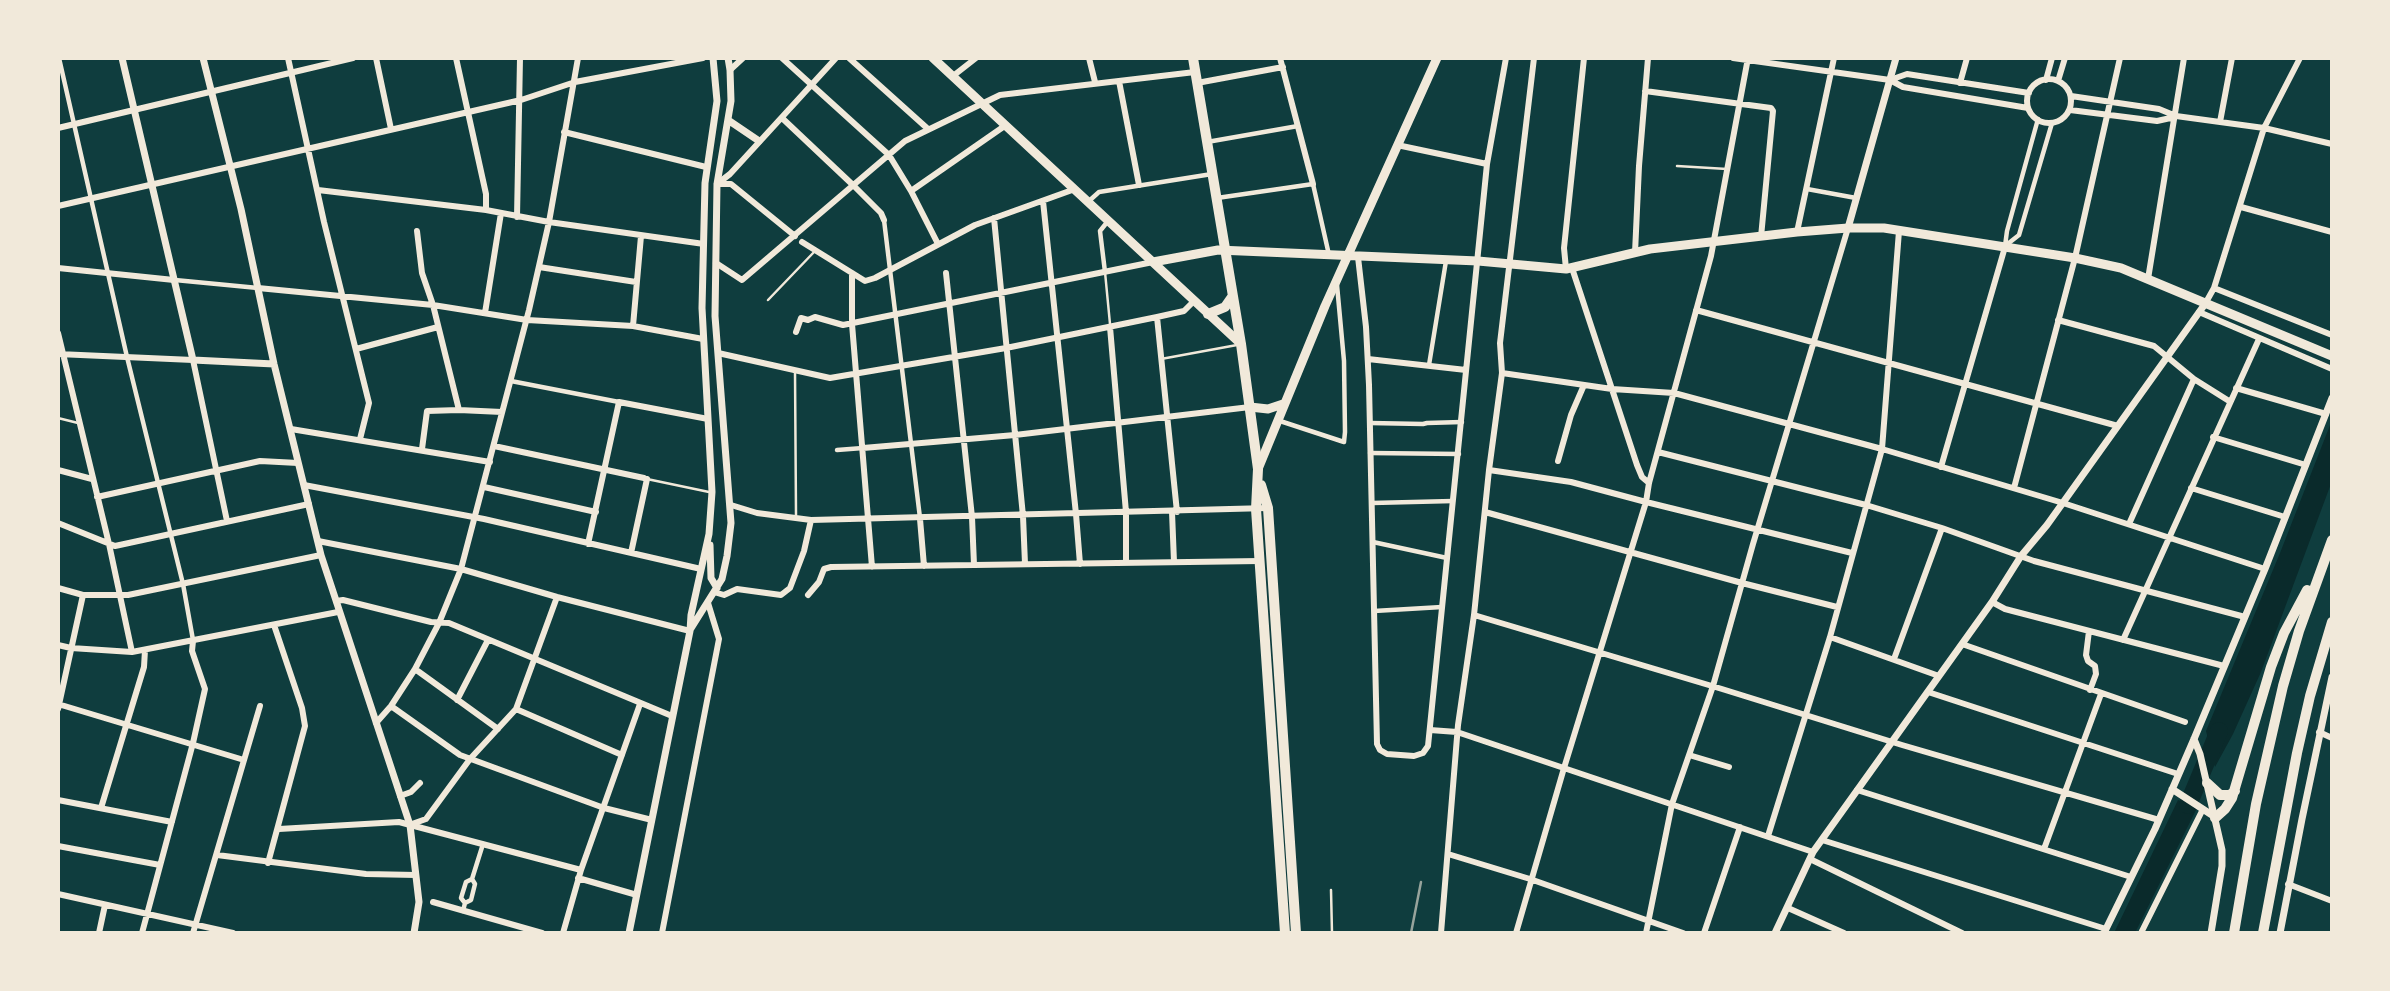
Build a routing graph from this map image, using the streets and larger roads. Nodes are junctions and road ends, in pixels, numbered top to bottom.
1 (59, 58) edge
2 (122, 58) edge
3 (203, 58) edge
4 (288, 58) edge
5 (353, 58) edge
6 (376, 58) edge
7 (456, 58) edge
8 (520, 58) edge
9 (578, 58) edge
10 (704, 58) edge
11 (713, 58) edge
12 (728, 58) edge
13 (743, 58) edge
14 (782, 58) edge
15 (835, 58) edge
16 (849, 58) edge
17 (933, 58) edge
18 (976, 58) edge
19 (1089, 58) edge
20 (1193, 58) edge
21 (1280, 58) edge
22 (1437, 58) edge
23 (1506, 58) edge
24 (1534, 58) edge
25 (1584, 58) edge
26 (1648, 58) edge
27 (1733, 58) edge
28 (1835, 58) edge
29 (1896, 58) edge
30 (1967, 58) edge
31 (2052, 58) edge
32 (2064, 58) edge
33 (2120, 58) edge
34 (2184, 58) edge
35 (2232, 58) edge
36 (2300, 58) edge
37 (1748, 59) edge
38 (1283, 67) junction
39 (730, 70) junction
40 (1831, 71) junction
41 (291, 72) junction
42 (1195, 72) junction
43 (953, 76) junction
44 (1119, 80) junction
45 (1890, 80) junction
46 (2046, 80) junction
47 (2059, 81) junction
48 (575, 82) junction
49 (1095, 82) junction
50 (1197, 83) junction
51 (1960, 83) junction
52 (811, 85) junction
53 (1645, 91) junction
54 (211, 92) junction
55 (2029, 93) junction
56 (2071, 96) junction
57 (521, 100) junction
58 (2111, 101) junction
59 (982, 103) junction
60 (1739, 103) junction
61 (2028, 107) junction
62 (2070, 110) junction
63 (134, 111) junction
64 (468, 112) junction
65 (2108, 114) junction
66 (2176, 117) junction
67 (782, 118) junction
68 (2038, 119) junction
69 (729, 120) junction
70 (2220, 122) junction
71 (2052, 123) junction
72 (74, 124) junction
73 (1006, 125) junction
74 (1298, 126) junction
75 (58, 128) edge
76 (2264, 128) junction
77 (391, 129) junction
78 (928, 129) junction
79 (564, 132) junction
80 (759, 141) junction
81 (1206, 142) junction
82 (2332, 144) edge
83 (1397, 145) junction
84 (308, 148) junction
85 (889, 155) junction
86 (1487, 164) junction
87 (231, 167) junction
88 (706, 167) junction
89 (1212, 174) junction
90 (717, 184) junction
91 (1313, 184) junction
92 (152, 185) junction
93 (1139, 185) junction
94 (854, 186) junction
95 (1075, 189) junction
96 (1807, 189) junction
97 (318, 190) junction
98 (911, 191) junction
99 (1216, 198) junction
100 (1856, 198) junction
101 (91, 199) junction
102 (1043, 201) junction
103 (1088, 201) junction
104 (58, 206) edge
105 (2241, 207) junction
106 (486, 211) junction
107 (501, 214) junction
108 (517, 217) junction
109 (994, 218) junction
110 (884, 220) joint
111 (1108, 220) junction
112 (549, 222) junction
113 (1848, 228) junction
114 (1899, 230) junction
115 (417, 231) dead end
116 (1797, 232) junction
117 (2332, 232) edge
118 (640, 236) junction
119 (795, 236) junction
120 (1761, 237) junction
121 (802, 242) dead end
122 (1713, 242) junction
123 (704, 244) junction
124 (938, 244) junction
125 (2005, 247) junction
126 (1225, 250) junction
127 (1634, 253) junction
128 (1329, 256) junction
129 (1347, 257) junction
130 (1358, 257) junction
131 (2075, 258) junction
132 (1446, 260) junction
133 (1478, 261) junction
134 (1153, 262) junction
135 (716, 263) junction
136 (1509, 264) junction
137 (539, 267) junction
138 (58, 268) edge
139 (1569, 268) junction
140 (891, 270) junction
141 (850, 271) junction
142 (108, 272) junction
143 (1105, 272) junction
144 (946, 273) dead end
145 (2148, 279) junction
146 (174, 280) junction
147 (1337, 280) junction
148 (636, 282) junction
149 (1051, 284) junction
150 (258, 288) junction
151 (2214, 288) junction
152 (1000, 292) junction
153 (342, 295) junction
154 (1232, 297) junction
155 (1194, 301) junction
156 (949, 304) junction
157 (433, 306) junction
158 (2202, 309) junction
159 (1696, 310) junction
160 (485, 313) junction
161 (1208, 314) junction
162 (897, 315) junction
163 (1157, 317) junction
164 (527, 320) junction
165 (2058, 320) junction
166 (852, 324) junction
167 (438, 327) junction
168 (633, 327) junction
169 (1110, 327) junction
170 (796, 332) dead end
171 (58, 333) edge
172 (2332, 335) edge
173 (1056, 338) junction
174 (703, 339) junction
175 (2259, 339) junction
176 (1814, 343) junction
177 (1241, 344) junction
178 (1006, 348) junction
179 (356, 349) junction
180 (718, 353) junction
181 (60, 354) edge
182 (2168, 356) junction
183 (2332, 356) edge
184 (127, 357) junction
185 (955, 357) junction
186 (1368, 359) junction
187 (193, 360) junction
188 (1887, 362) junction
189 (274, 364) junction
190 (1429, 365) junction
191 (903, 366) junction
192 (2332, 369) edge
193 (1466, 370) junction
194 (1502, 373) junction
195 (856, 375) junction
196 (2194, 379) junction
197 (510, 381) junction
198 (1964, 384) junction
199 (1584, 385) junction
200 (1612, 388) junction
201 (2236, 388) junction
202 (1674, 393) junction
203 (2332, 398) edge
204 (2229, 401) junction
205 (619, 402) junction
206 (2036, 403) junction
207 (1283, 404) junction
208 (1250, 407) junction
209 (459, 410) junction
210 (502, 412) junction
211 (2326, 414) junction
212 (1168, 416) junction
213 (708, 419) junction
214 (1277, 420) junction
215 (1118, 422) junction
216 (1462, 422) junction
217 (1369, 423) junction
218 (1791, 425) junction
219 (2118, 426) junction
220 (291, 429) junction
221 (1066, 429) junction
222 (1015, 435) junction
223 (2213, 437) junction
224 (360, 439) junction
225 (964, 439) junction
226 (912, 443) junction
227 (494, 446) junction
228 (863, 448) junction
229 (422, 449) junction
230 (1882, 449) junction
231 (838, 450) dead end
232 (1658, 452) junction
233 (1370, 453) junction
234 (1459, 454) junction
235 (1558, 461) dead end
236 (490, 462) junction
237 (298, 463) junction
238 (2306, 465) junction
239 (1941, 467) junction
240 (605, 469) junction
241 (58, 470) edge
242 (216, 470) junction
243 (1489, 470) junction
244 (1258, 473) junction
245 (92, 480) junction
246 (1773, 481) junction
247 (1649, 483) junction
248 (159, 484) junction
249 (304, 485) junction
250 (484, 487) junction
251 (2014, 488) junction
252 (2191, 488) junction
253 (97, 496) junction
254 (1453, 501) junction
255 (1646, 502) junction
256 (1372, 503) junction
257 (2063, 503) junction
258 (309, 504) junction
259 (731, 505) junction
260 (1866, 505) junction
261 (1268, 508) junction
262 (1256, 509) junction
263 (596, 512) junction
264 (1126, 512) junction
265 (1174, 512) junction
266 (1485, 512) junction
267 (1076, 514) junction
268 (1023, 516) junction
269 (476, 517) junction
270 (972, 517) junction
271 (2285, 517) junction
272 (868, 519) junction
273 (920, 519) junction
274 (811, 520) junction
275 (227, 521) junction
276 (58, 523) edge
277 (2129, 524) junction
278 (1942, 527) junction
279 (1758, 530) junction
280 (170, 534) junction
281 (709, 534) junction
282 (2168, 538) junction
283 (2332, 540) edge
284 (318, 541) junction
285 (1373, 542) junction
286 (108, 544) junction
287 (588, 544) junction
288 (631, 553) junction
289 (1629, 553) junction
290 (1852, 553) junction
291 (321, 555) junction
292 (2021, 556) junction
293 (2325, 557) junction
294 (1448, 558) junction
295 (1260, 561) junction
296 (1174, 562) junction
297 (1126, 563) junction
298 (1080, 564) junction
299 (974, 565) junction
300 (1026, 565) junction
301 (924, 566) junction
302 (872, 567) junction
303 (461, 569) junction
304 (701, 569) junction
305 (2265, 569) junction
306 (1742, 583) junction
307 (183, 584) junction
308 (58, 588) edge
309 (716, 590) junction
310 (2145, 591) junction
311 (83, 595) junction
312 (808, 595) dead end
313 (120, 596) junction
314 (557, 597) junction
315 (336, 601) junction
316 (708, 603) junction
317 (1992, 603) junction
318 (1443, 607) junction
319 (1837, 607) junction
320 (1374, 611) junction
321 (338, 612) junction
322 (1475, 615) junction
323 (2245, 617) junction
324 (2332, 622) edge
325 (439, 623) junction
326 (274, 625) junction
327 (690, 631) junction
328 (2090, 631) junction
329 (1830, 638) junction
330 (488, 640) junction
331 (2123, 640) junction
332 (193, 641) junction
333 (1962, 644) junction
334 (58, 645) edge
335 (71, 648) junction
336 (145, 650) junction
337 (132, 652) junction
338 (1600, 652) junction
339 (1894, 659) junction
340 (535, 660) junction
341 (2224, 666) junction
342 (415, 668) junction
343 (1940, 676) junction
344 (2332, 677) edge
345 (1713, 686) junction
346 (2090, 690) junction
347 (1928, 692) junction
348 (2101, 694) junction
349 (457, 700) junction
350 (640, 704) junction
351 (58, 706) edge
352 (260, 706) dead end
353 (391, 706) junction
354 (516, 709) junction
355 (1806, 714) junction
356 (672, 716) junction
357 (2185, 722) dead end
358 (376, 723) junction
359 (127, 724) junction
360 (498, 729) junction
361 (1430, 730) junction
362 (1458, 732) junction
363 (2319, 732) junction
364 (2332, 738) edge
365 (2194, 739) junction
366 (1892, 742) junction
367 (2082, 742) junction
368 (193, 743) junction
369 (622, 755) junction
370 (1689, 755) junction
371 (470, 759) junction
372 (244, 760) junction
373 (1729, 767) dead end
374 (1564, 768) junction
375 (2178, 774) junction
376 (420, 783) dead end
377 (2207, 783) junction
378 (2172, 789) junction
379 (1857, 790) junction
380 (2235, 791) junction
381 (2064, 792) junction
382 (400, 796) junction
383 (58, 800) edge
384 (1672, 804) junction
385 (2200, 807) junction
386 (101, 808) junction
387 (604, 808) junction
388 (2215, 818) junction
389 (652, 820) junction
390 (2159, 820) junction
391 (172, 822) junction
392 (410, 825) junction
393 (1740, 827) junction
394 (279, 829) junction
395 (1768, 836) junction
396 (1822, 840) junction
397 (483, 844) junction
398 (58, 846) edge
399 (2044, 849) junction
400 (1448, 854) junction
401 (218, 855) junction
402 (1812, 855) junction
403 (268, 863) junction
404 (160, 865) junction
405 (581, 870) junction
406 (416, 875) junction
407 (2131, 877) junction
408 (578, 878) junction
409 (472, 879) junction
410 (1530, 879) junction
411 (2288, 884) junction
412 (58, 894) edge
413 (637, 895) junction
414 (2332, 901) edge
415 (433, 902) dead end
416 (465, 903) junction
417 (105, 905) junction
418 (1788, 908) junction
419 (463, 911) junction
420 (147, 914) junction
421 (1648, 920) junction
422 (195, 925) junction
423 (212, 931) edge
424 (2105, 931) edge
425 (99, 933) edge
426 (142, 933) edge
427 (193, 933) edge
428 (233, 933) edge
429 (414, 933) edge
430 (542, 933) edge
431 (563, 933) edge
432 (629, 933) edge
433 (662, 933) edge
434 (1285, 933) edge
435 (1296, 933) edge
436 (1441, 933) edge
437 (1516, 933) edge
438 (1646, 933) edge
439 (1683, 933) edge
440 (1704, 933) edge
441 (1775, 933) edge
442 (1844, 933) edge
443 (1962, 933) edge
444 (2141, 933) edge
445 (2211, 933) edge
446 (2234, 933) edge
447 (2263, 933) edge
448 (2280, 933) edge

1 - 72 street
2 - 63 street
3 - 54 street
4 - 41 street
5 - 41 street
6 - 77 street
7 - 64 street
8 - 57 street
9 - 48 street
10 - 48 street
11 - 88 street
12 - 39 street
13 - 39 street
14 - 52 street
15 - 52 street
16 - 78 street
17 - 43 main road
18 - 43 street
19 - 49 street
20 - 42 main road
21 - 38 street
22 - 83 main road
23 - 86 street
24 - 136 street
25 - 139 street
26 - 53 street
27 - 37 street
28 - 40 street
29 - 45 street
30 - 51 street
31 - 46 street
32 - 47 street
33 - 58 street
34 - 66 street
35 - 70 street
36 - 76 street
37 - 40 street
37 - 60 street
38 - 50 street
38 - 74 street
39 - 69 street
40 - 45 street
40 - 96 street
41 - 54 street
41 - 84 street
42 - 44 street
42 - 50 main road
43 - 59 main road
44 - 49 street
44 - 93 street
45 - 51 street
45 - 61 street
45 - 100 street
46 - 47 street
46 - 55 street
47 - 56 street
48 - 57 street
48 - 79 street
49 - 59 street
50 - 81 main road
51 - 55 street
52 - 67 street
52 - 85 street
53 - 60 street
53 - 127 street
54 - 63 street
54 - 87 street
55 - 61 street
56 - 58 street
56 - 62 street
57 - 64 street
57 - 108 street
58 - 65 street
58 - 66 street
59 - 73 main road
59 - 78 street
60 - 120 street
60 - 122 street
61 - 68 street
62 - 65 street
62 - 71 street
63 - 72 street
63 - 92 street
64 - 77 street
64 - 106 street
65 - 66 street
65 - 131 street
66 - 70 street
66 - 145 street
67 - 80 street
67 - 94 street
68 - 71 street
68 - 125 street
69 - 80 street
69 - 90 street
70 - 76 street
71 - 125 street
72 - 75 street
72 - 101 street
73 - 95 main road
73 - 98 street
74 - 81 street
74 - 91 street
76 - 82 street
76 - 105 street
77 - 84 street
78 - 85 street
79 - 88 street
79 - 112 street
80 - 90 street
81 - 89 main road
83 - 86 street
83 - 129 main road
84 - 87 street
84 - 97 street
85 - 94 street
85 - 98 street
86 - 133 street
87 - 92 street
87 - 150 street
88 - 123 street
89 - 93 street
89 - 99 main road
90 - 119 street
90 - 135 street
91 - 99 street
91 - 128 street
92 - 101 street
92 - 146 street
93 - 103 street
94 - 110 street
94 - 119 street
95 - 102 street
95 - 103 main road
96 - 100 street
96 - 116 street
97 - 106 street
97 - 153 street
98 - 124 street
99 - 126 main road
100 - 113 street
101 - 104 street
101 - 142 street
102 - 109 street
102 - 149 street
103 - 111 main road
105 - 117 street
105 - 151 street
106 - 107 street
107 - 108 street
107 - 160 street
108 - 112 street
109 - 124 street
109 - 152 street
110 - 140 street
111 - 134 main road
111 - 143 street
112 - 118 street
112 - 137 street
113 - 114 main road
113 - 116 main road
113 - 176 street
114 - 125 main road
114 - 188 street
115 - 157 street
116 - 120 main road
118 - 123 street
118 - 148 street
119 - 135 street
120 - 122 main road
121 - 141 street
122 - 127 main road
122 - 159 street
123 - 174 street
124 - 140 street
125 - 131 main road
125 - 198 street
126 - 128 main road
126 - 134 main road
126 - 154 main road
127 - 139 main road
128 - 129 main road
129 - 130 main road
129 - 147 main road
130 - 132 main road
130 - 186 street
131 - 145 main road
131 - 165 street
132 - 133 main road
132 - 190 street
133 - 136 main road
133 - 193 street
134 - 143 street
134 - 155 main road
135 - 180 street
136 - 139 main road
136 - 194 street
137 - 148 street
137 - 164 street
138 - 142 street
139 - 200 street
140 - 141 street
140 - 162 street
141 - 166 street
142 - 146 street
142 - 184 street
143 - 149 street
144 - 156 street
145 - 158 main road
146 - 150 street
146 - 187 street
147 - 207 main road
147 - 214 street
148 - 168 street
149 - 152 street
149 - 173 street
150 - 153 street
150 - 189 street
151 - 158 street
151 - 172 street
152 - 156 street
152 - 178 street
153 - 157 street
153 - 179 street
154 - 161 main road
154 - 177 main road
155 - 161 main road
155 - 163 street
156 - 162 street
156 - 185 street
157 - 160 street
157 - 167 street
158 - 175 street
158 - 182 street
158 - 183 main road
159 - 176 street
159 - 202 street
160 - 164 street
161 - 177 main road
162 - 166 street
162 - 191 street
163 - 169 street
163 - 212 street
164 - 168 street
164 - 197 street
165 - 182 street
165 - 206 street
166 - 170 street
166 - 195 street
167 - 179 street
167 - 209 street
168 - 174 street
169 - 173 street
169 - 215 street
171 - 181 street
173 - 178 street
173 - 221 street
174 - 213 street
175 - 192 street
175 - 201 street
176 - 188 street
176 - 218 street
177 - 208 main road
178 - 185 street
178 - 222 street
179 - 224 street
180 - 195 street
180 - 259 street
181 - 184 street
181 - 245 street
182 - 196 street
182 - 219 street
184 - 187 street
184 - 248 street
185 - 191 street
185 - 225 street
186 - 190 street
186 - 217 street
187 - 189 street
187 - 242 street
188 - 198 street
188 - 230 street
189 - 220 street
190 - 193 street
191 - 195 street
191 - 226 street
193 - 216 street
194 - 199 street
194 - 243 street
195 - 228 street
196 - 204 street
196 - 277 street
197 - 205 street
197 - 210 street
198 - 206 street
198 - 239 street
199 - 200 street
199 - 235 street
200 - 202 street
200 - 247 street
201 - 204 street
201 - 211 street
202 - 218 street
202 - 232 street
203 - 211 street
204 - 223 street
205 - 213 street
205 - 240 street
206 - 219 street
206 - 251 street
207 - 208 main road
207 - 214 main road
208 - 212 street
208 - 244 main road
209 - 210 street
209 - 229 street
210 - 227 street
211 - 238 street
212 - 215 street
212 - 265 street
213 - 281 street
214 - 244 main road
215 - 221 street
215 - 264 street
216 - 217 street
216 - 234 street
217 - 233 street
218 - 230 street
218 - 246 street
219 - 257 street
220 - 224 street
220 - 237 street
221 - 222 street
221 - 267 street
222 - 225 street
222 - 268 street
223 - 238 street
223 - 252 street
224 - 229 street
225 - 226 street
225 - 270 street
226 - 228 street
226 - 273 street
227 - 236 street
227 - 240 street
228 - 231 street
228 - 272 street
229 - 236 street
230 - 239 street
230 - 260 street
232 - 246 street
232 - 247 street
233 - 234 street
233 - 256 street
234 - 254 street
236 - 250 street
237 - 242 street
237 - 249 street
238 - 271 street
239 - 251 street
240 - 263 street
240 - 288 street
241 - 245 street
242 - 248 street
242 - 275 street
243 - 255 street
243 - 266 street
244 - 261 main road
244 - 262 main road
245 - 253 street
246 - 260 street
246 - 279 street
247 - 255 street
248 - 253 street
248 - 280 street
249 - 258 street
249 - 269 street
250 - 263 street
250 - 269 street
251 - 257 street
252 - 271 street
252 - 282 street
253 - 286 street
254 - 256 street
254 - 294 street
255 - 279 street
255 - 289 street
256 - 285 street
257 - 277 street
257 - 292 street
258 - 275 street
258 - 284 street
259 - 274 street
259 - 309 street
260 - 278 street
260 - 290 street
261 - 262 street
261 - 435 main road
262 - 265 street
262 - 295 main road
263 - 287 street
264 - 265 street
264 - 267 street
264 - 297 street
265 - 296 street
266 - 289 street
266 - 322 street
267 - 268 street
267 - 298 street
268 - 270 street
268 - 300 street
269 - 287 street
269 - 303 street
270 - 273 street
270 - 299 street
271 - 305 street
272 - 273 street
272 - 274 street
272 - 302 street
273 - 301 street
274 - 309 street
275 - 280 street
276 - 286 street
277 - 282 street
278 - 292 street
278 - 339 street
279 - 290 street
279 - 306 street
280 - 286 street
280 - 307 street
281 - 304 street
281 - 309 street
282 - 305 street
282 - 310 street
283 - 293 highway
284 - 291 street
284 - 303 street
285 - 294 street
285 - 320 street
286 - 313 street
287 - 288 street
288 - 304 street
289 - 306 street
289 - 338 street
290 - 319 street
291 - 307 street
291 - 315 street
292 - 310 street
292 - 317 street
293 - 380 highway
293 - 446 highway
294 - 318 street
295 - 296 street
295 - 434 main road
296 - 297 street
297 - 298 street
298 - 300 street
299 - 300 street
299 - 301 street
301 - 302 street
302 - 312 street
303 - 314 street
303 - 325 street
304 - 327 street
305 - 323 street
306 - 319 street
306 - 345 street
307 - 313 street
307 - 332 street
308 - 311 street
309 - 316 street
310 - 323 street
310 - 331 street
311 - 313 street
311 - 335 street
313 - 337 street
314 - 327 street
314 - 340 street
315 - 321 street
315 - 325 street
316 - 327 street
316 - 433 street
317 - 328 street
317 - 333 street
318 - 320 street
318 - 361 street
319 - 329 street
320 - 361 street
321 - 326 street
321 - 358 street
322 - 338 street
322 - 362 street
323 - 341 street
324 - 447 highway
325 - 330 street
325 - 342 street
326 - 332 street
326 - 394 street
327 - 356 street
328 - 331 street
328 - 346 street
329 - 339 street
329 - 355 street
330 - 340 street
330 - 349 street
331 - 341 street
332 - 336 street
332 - 368 street
333 - 343 street
333 - 346 street
334 - 335 street
335 - 337 street
335 - 351 street
336 - 337 street
336 - 359 street
338 - 345 street
338 - 374 street
339 - 343 street
340 - 350 street
340 - 354 street
341 - 365 street
342 - 349 street
342 - 353 street
343 - 347 street
344 - 363 street
345 - 355 street
345 - 370 street
346 - 348 street
347 - 366 street
347 - 367 street
348 - 357 street
348 - 367 street
349 - 360 street
350 - 356 street
350 - 369 street
351 - 359 street
352 - 372 street
353 - 358 street
353 - 371 street
354 - 360 street
354 - 369 street
355 - 366 street
355 - 395 street
356 - 389 street
358 - 382 street
359 - 368 street
359 - 386 street
360 - 371 street
361 - 362 street
362 - 374 street
362 - 400 street
363 - 364 street
363 - 411 street
365 - 375 street
365 - 377 street
366 - 379 street
366 - 381 street
367 - 375 street
367 - 381 street
368 - 372 street
368 - 391 street
369 - 387 street
370 - 373 street
370 - 384 street
371 - 387 street
371 - 392 street
372 - 401 street
374 - 384 street
374 - 410 street
375 - 378 street
376 - 382 street
377 - 380 highway
377 - 388 street
378 - 385 street
378 - 390 street
379 - 396 street
379 - 399 street
380 - 388 highway
381 - 390 street
381 - 399 street
382 - 392 street
383 - 386 street
384 - 393 street
384 - 421 street
385 - 388 street
385 - 444 street
386 - 391 street
387 - 389 street
387 - 405 street
388 - 445 street
389 - 413 street
390 - 407 street
391 - 404 street
392 - 394 street
392 - 397 street
392 - 406 street
393 - 395 street
393 - 440 street
394 - 403 street
395 - 402 street
396 - 402 street
396 - 424 street
397 - 405 street
397 - 409 street
398 - 404 street
399 - 407 street
400 - 410 street
400 - 436 street
401 - 403 street
401 - 422 street
402 - 418 street
402 - 443 street
403 - 406 street
404 - 420 street
405 - 408 street
406 - 429 street
407 - 424 street
408 - 413 street
408 - 431 street
409 - 416 street
409 - 416 street
410 - 421 street
410 - 437 street
411 - 414 street
411 - 448 street
412 - 417 street
413 - 432 street
415 - 419 street
416 - 419 street
417 - 420 street
417 - 425 street
418 - 441 street
418 - 442 street
419 - 430 street
420 - 422 street
420 - 426 street
421 - 438 street
421 - 439 street
422 - 423 street
422 - 427 street
423 - 428 street

